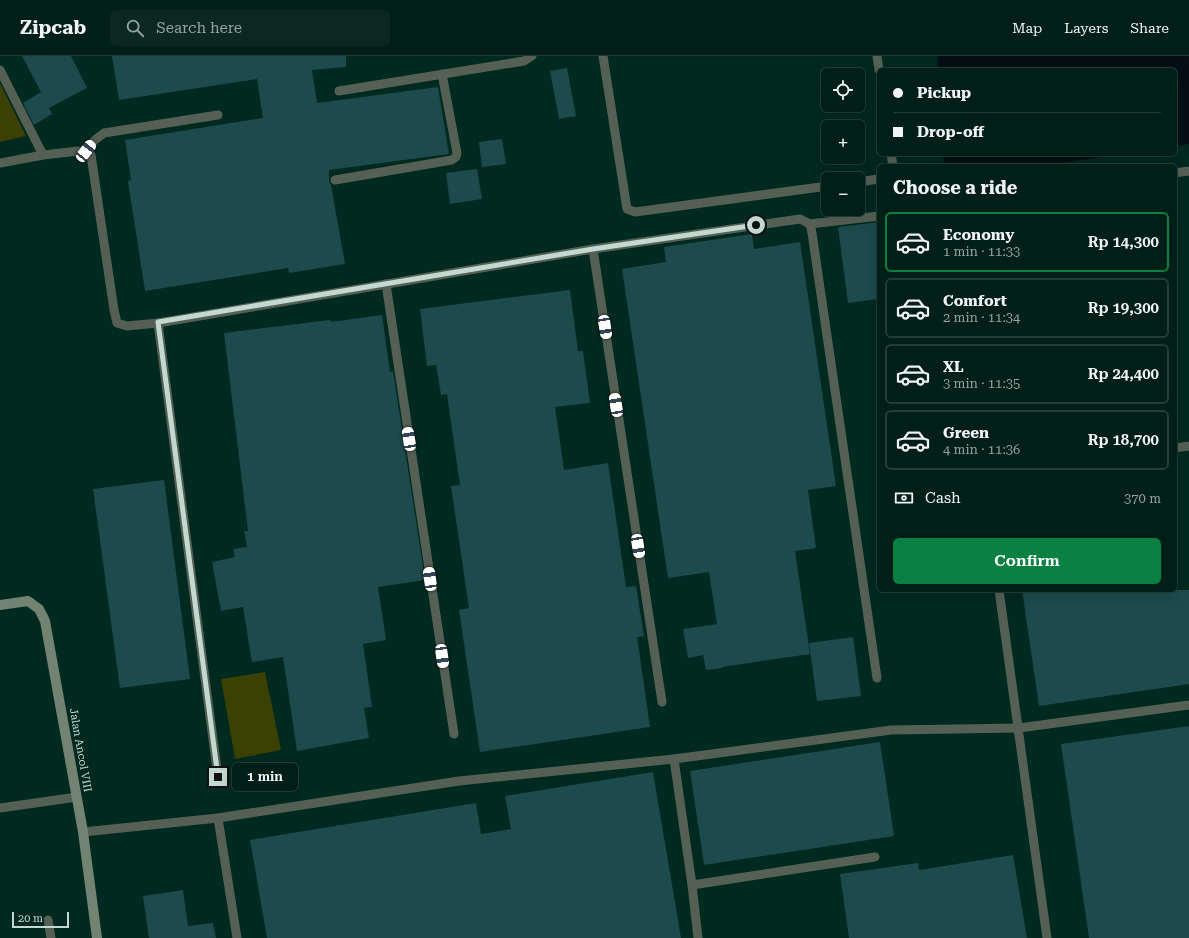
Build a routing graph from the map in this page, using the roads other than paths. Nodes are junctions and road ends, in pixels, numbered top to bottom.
1 (532, 56) edge
2 (603, 56) edge
3 (877, 56) edge
4 (879, 68) edge
5 (0, 70) edge
6 (442, 74) junction
7 (339, 91) dead end
8 (218, 115) dead end
9 (86, 151) junction
10 (43, 155) junction
11 (0, 163) edge
12 (1189, 171) edge
13 (1177, 173) edge
14 (877, 179) edge
15 (335, 180) dead end
16 (865, 181) edge
17 (821, 187) edge
18 (877, 216) edge
19 (810, 224) junction
20 (593, 249) junction
21 (386, 284) junction
22 (158, 322) junction
23 (1189, 446) edge
24 (1177, 448) edge
25 (999, 592) edge
26 (0, 605) edge
27 (877, 678) dead end
28 (662, 702) dead end
29 (1189, 705) edge
30 (1019, 728) junction
31 (454, 734) dead end
32 (674, 759) junction
33 (218, 777) dead end
34 (77, 797) junction
35 (0, 808) edge
36 (218, 818) junction
37 (83, 832) junction
38 (875, 857) dead end
39 (692, 885) junction
40 (48, 920) dead end
41 (51, 938) edge
42 (97, 938) edge
43 (237, 938) edge
44 (698, 938) edge
45 (1047, 938) edge

1 - 6 lane
2 - 17 lane
3 - 4 lane
5 - 10 lane
6 - 7 lane
6 - 15 lane
8 - 9 lane
9 - 10 lane
9 - 22 lane
10 - 11 lane
12 - 13 lane
14 - 16 lane
18 - 19 lane
19 - 20 lane
19 - 27 lane
20 - 21 lane
20 - 28 lane
21 - 22 lane
21 - 31 lane
22 - 33 lane
23 - 24 lane
25 - 30 lane
26 - 34 street, Jalan Ancol VIII
29 - 30 lane
30 - 32 lane
30 - 45 lane
32 - 36 lane
32 - 39 lane
34 - 35 lane
34 - 37 street, Jalan Ancol VIII
36 - 37 lane
36 - 43 lane
37 - 42 street, Jalan Ancol VIII
38 - 39 lane
39 - 44 lane
40 - 41 lane

